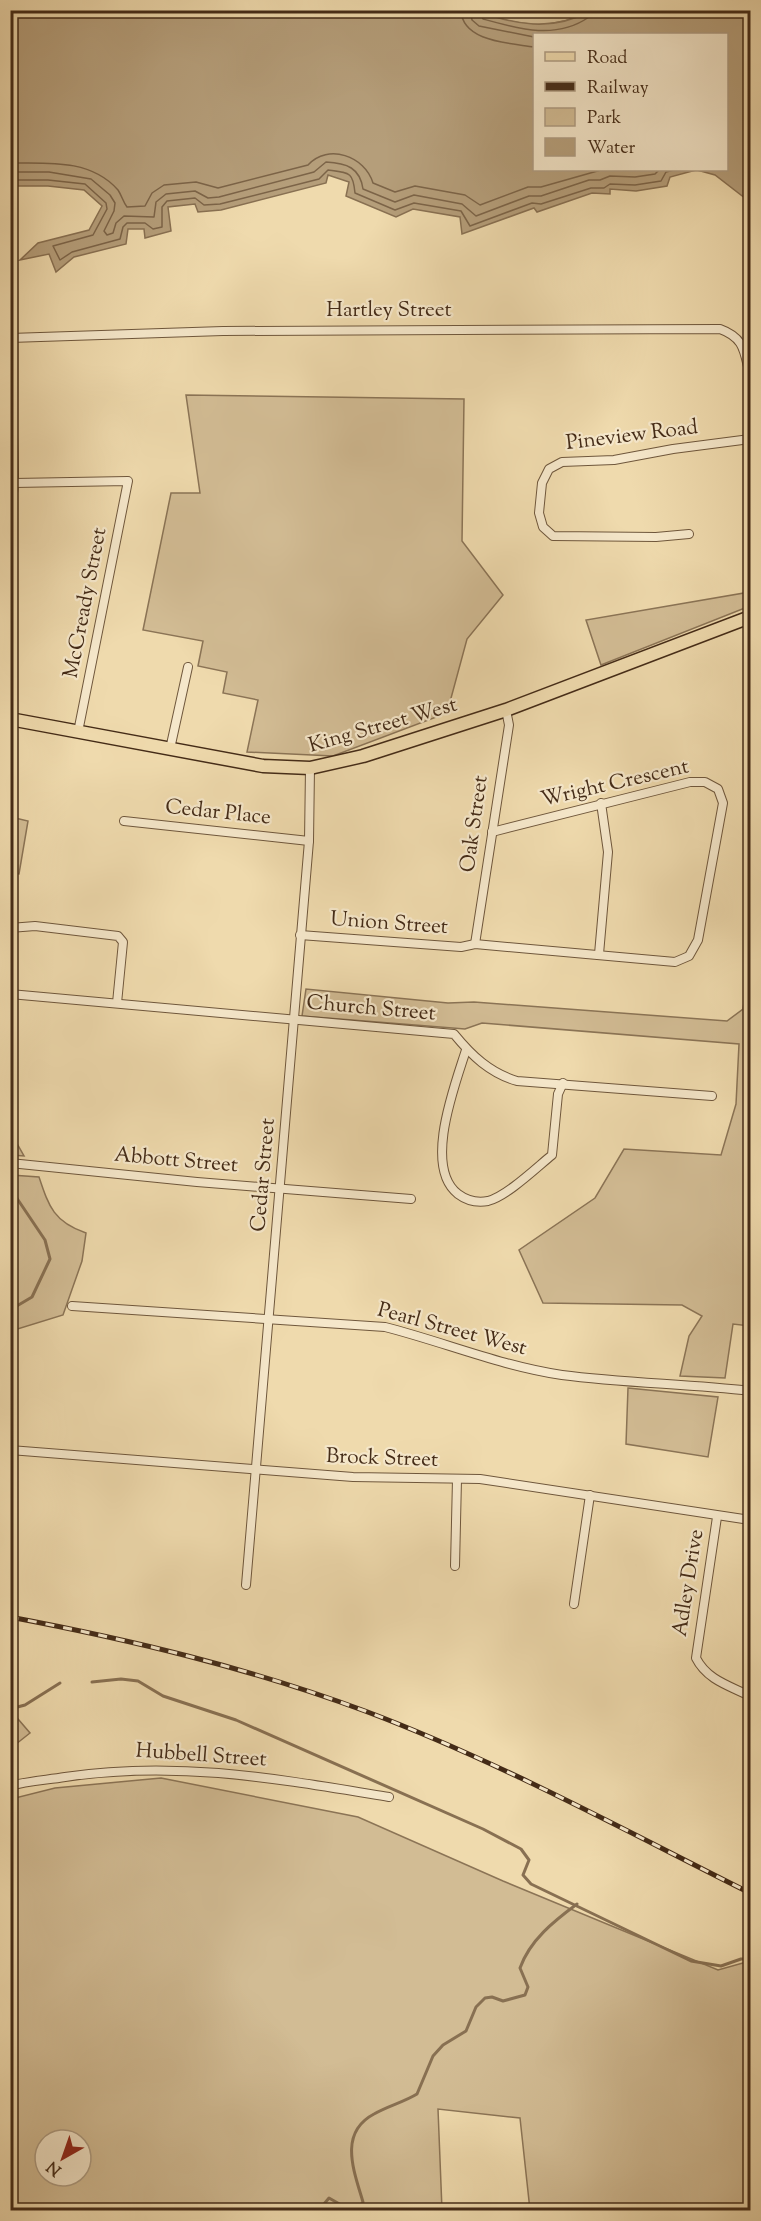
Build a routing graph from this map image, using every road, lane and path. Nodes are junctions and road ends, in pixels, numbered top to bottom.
1 (11, 338) edge
2 (750, 375) edge
3 (750, 439) edge
4 (12, 464) edge
5 (14, 483) junction
6 (10, 523) edge
7 (690, 534) dead end
8 (750, 616) edge
9 (188, 668) dead end
10 (506, 710) junction
11 (10, 719) edge
12 (78, 732) junction
13 (170, 749) junction
14 (310, 768) junction
15 (601, 803) junction
16 (124, 821) dead end
17 (492, 832) junction
18 (309, 841) junction
19 (10, 928) edge
20 (300, 935) junction
21 (475, 944) junction
22 (599, 954) junction
23 (10, 994) edge
24 (117, 1003) junction
25 (294, 1021) junction
26 (466, 1050) junction
27 (562, 1083) junction
28 (712, 1096) dead end
29 (14, 1163) edge
30 (281, 1188) junction
31 (411, 1199) dead end
32 (72, 1306) dead end
33 (270, 1319) junction
34 (750, 1391) edge
35 (10, 1450) edge
36 (258, 1469) junction
37 (457, 1479) junction
38 (590, 1495) junction
39 (717, 1517) junction
40 (750, 1520) edge
41 (455, 1566) dead end
42 (246, 1585) dead end
43 (574, 1604) dead end
44 (750, 1696) edge
45 (10, 1786) edge
46 (389, 1797) dead end

1 - 2 street, Hartley Street
1 - 4 street
3 - 7 street, Pineview Road
4 - 5 street
5 - 6 street
5 - 12 street, McCready Street
8 - 10 main road, King Street West
9 - 13 street
10 - 14 main road, King Street West
10 - 17 street, Oak Street
11 - 12 main road, King Street West
12 - 13 main road, King Street West
13 - 14 main road, King Street West
14 - 18 street, Cedar Street
15 - 17 street, Wright Crescent
15 - 22 street
15 - 22 street, Wright Crescent
16 - 18 street, Cedar Place
17 - 21 street, Oak Street
18 - 20 street, Cedar Street
19 - 24 street
20 - 21 street, Union Street
20 - 25 street, Cedar Street
21 - 22 street, Wright Crescent
23 - 24 street, Church Street
24 - 25 street, Church Street
25 - 26 street, Church Street
25 - 30 street, Cedar Street
26 - 27 street, Church Street
26 - 27 street
27 - 28 street, Church Street
29 - 30 street, Abbott Street
30 - 31 street, Abbott Street
30 - 33 street, Cedar Street
32 - 33 street, Pearl Street West
33 - 34 street, Pearl Street West
33 - 36 street, Cedar Street
35 - 36 street, Brock Street
36 - 37 street, Brock Street
36 - 42 street, Cedar Street
37 - 38 street, Brock Street
37 - 41 street
38 - 39 street, Brock Street
38 - 43 street
39 - 40 street, Brock Street
39 - 44 street, Adley Drive
45 - 46 street, Hubbell Street

